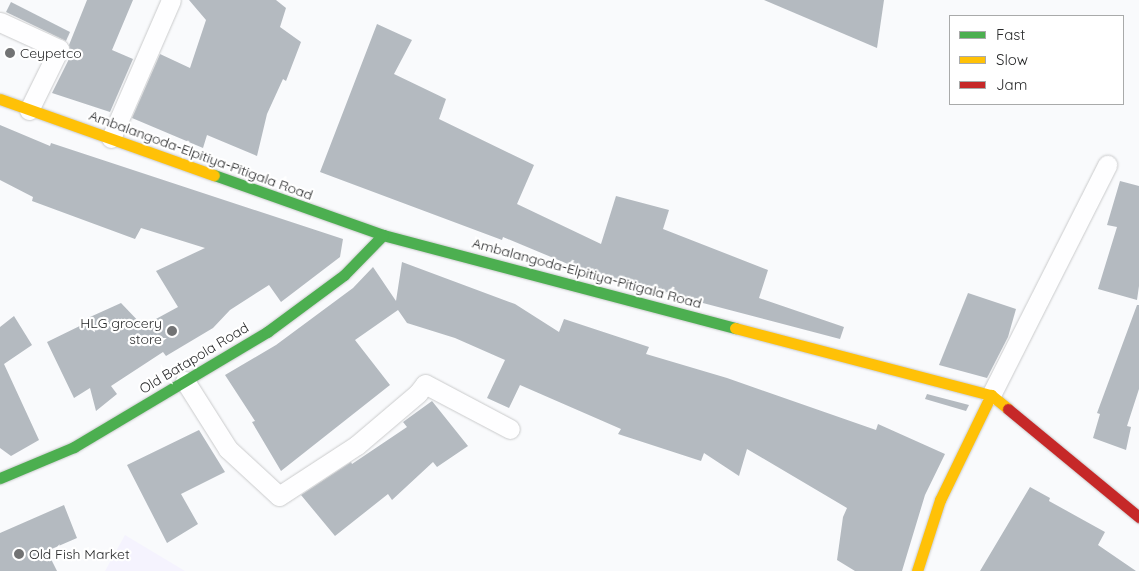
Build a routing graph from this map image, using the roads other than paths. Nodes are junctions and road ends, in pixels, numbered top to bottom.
1 (171, 0) edge
2 (0, 22) edge
3 (0, 100) edge
4 (29, 110) junction
5 (111, 138) junction
6 (1107, 165) dead end
7 (383, 235) junction
8 (185, 381) junction
9 (991, 395) junction
10 (510, 429) dead end
11 (0, 478) edge
12 (1139, 517) edge
13 (917, 571) edge

1 - 5 street
2 - 4 street
3 - 4 main road, Ambalangoda-Elpitiya-Pitigala Road
4 - 5 main road, Ambalangoda-Elpitiya-Pitigala Road
5 - 7 main road, Ambalangoda-Elpitiya-Pitigala Road
6 - 9 street
7 - 8 main road, Old Batapola Road
7 - 9 main road, Ambalangoda-Elpitiya-Pitigala Road
8 - 10 street
8 - 11 main road, Old Batapola Road
9 - 12 main road, Ambalangoda-Elpitiya-Pitigala Road
9 - 13 main road

